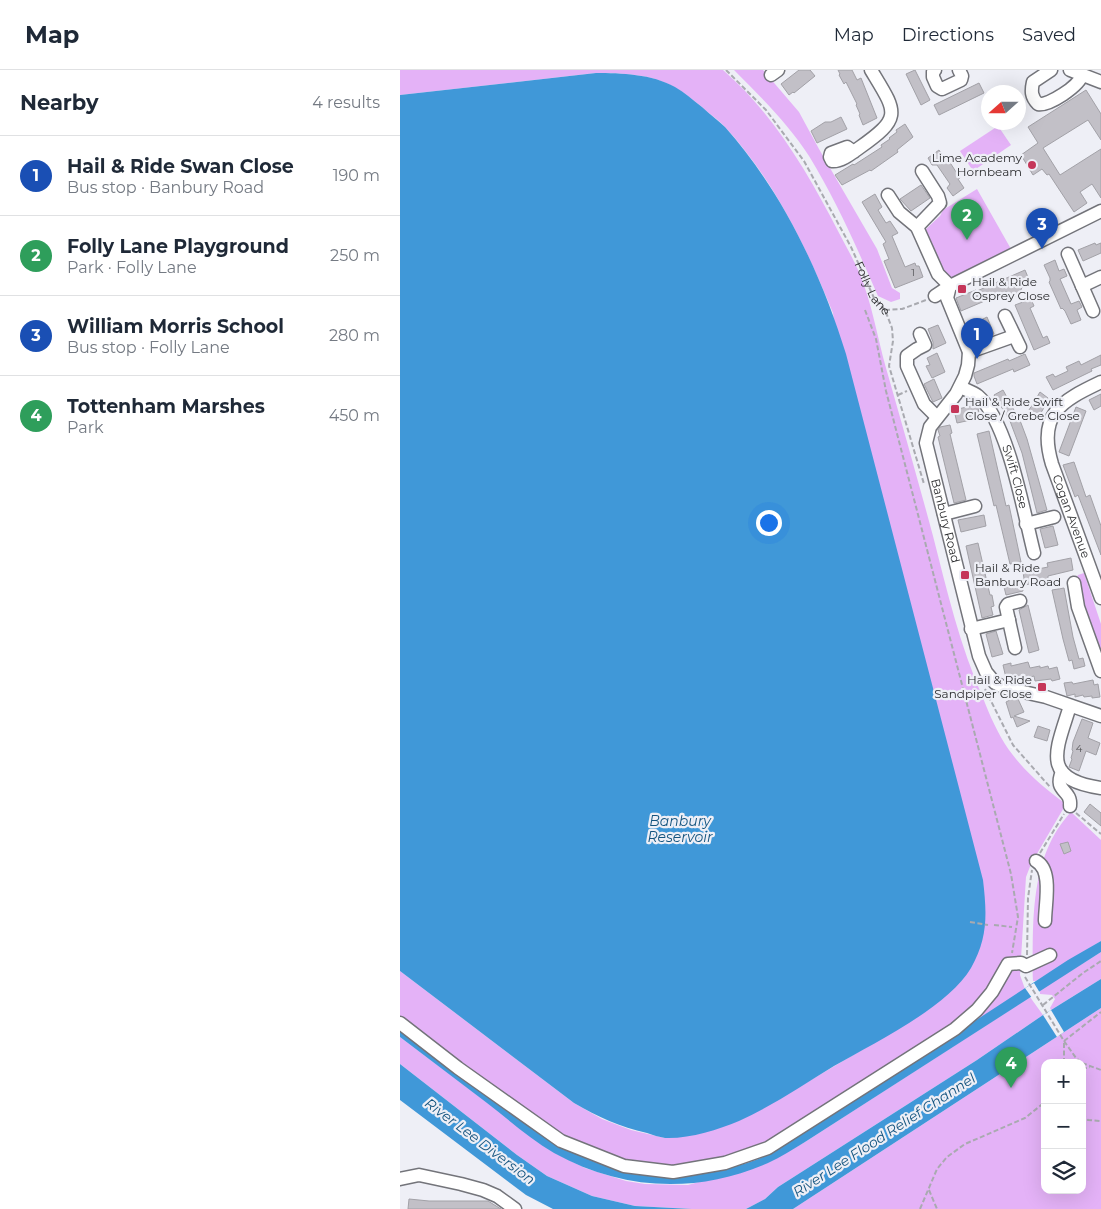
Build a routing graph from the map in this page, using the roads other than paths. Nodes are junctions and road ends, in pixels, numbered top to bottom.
1 (871, 70) edge
2 (936, 70) edge
3 (959, 70) edge
4 (1051, 70) edge
5 (1070, 70) edge
6 (1082, 75) junction
7 (1101, 82) edge
8 (854, 152) dead end
9 (922, 170) dead end
10 (888, 195) dead end
11 (1101, 211) edge
12 (917, 226) junction
13 (1068, 254) dead end
14 (1101, 277) edge
15 (950, 286) junction
16 (1082, 286) junction
17 (936, 296) road end
18 (1093, 311) dead end
19 (1005, 316) dead end
20 (920, 334) dead end
21 (968, 352) junction
22 (1101, 382) edge
23 (960, 387) junction
24 (937, 417) junction
25 (975, 506) dead end
26 (944, 514) junction
27 (1054, 517) dead end
28 (1026, 524) junction
29 (1034, 553) dead end
30 (1074, 583) dead end
31 (1101, 598) edge
32 (1020, 601) dead end
33 (1009, 620) junction
34 (971, 629) junction
35 (1015, 648) dead end
36 (1101, 671) edge
37 (1070, 706) junction
38 (1101, 716) edge
39 (1062, 772) junction
40 (1101, 788) edge
41 (1070, 806) dead end
42 (1036, 861) dead end
43 (1045, 921) dead end
44 (1050, 955) dead end
45 (400, 1023) edge
46 (400, 1179) edge
47 (514, 1209) edge

1 - 8 street
2 - 3 street
4 - 6 street
5 - 6 street
6 - 7 street
9 - 12 street
10 - 12 street
11 - 15 street
12 - 15 street
13 - 16 street
14 - 16 street
15 - 17 street
15 - 21 street
16 - 18 street
19 - 21 street
20 - 24 street
21 - 23 street, Banbury Road
22 - 31 street, Cogan Avenue
23 - 24 street, Banbury Road
23 - 28 street, Swift Close
24 - 26 street, Banbury Road
25 - 26 street
26 - 34 street, Banbury Road
27 - 28 street, Swift Close
28 - 29 street, Swift Close
30 - 36 street
32 - 33 street
33 - 34 street
33 - 35 street
34 - 37 street, Banbury Road
37 - 38 street, Banbury Road
37 - 39 street
39 - 40 street
39 - 41 street
42 - 43 street
44 - 45 street
46 - 47 street

